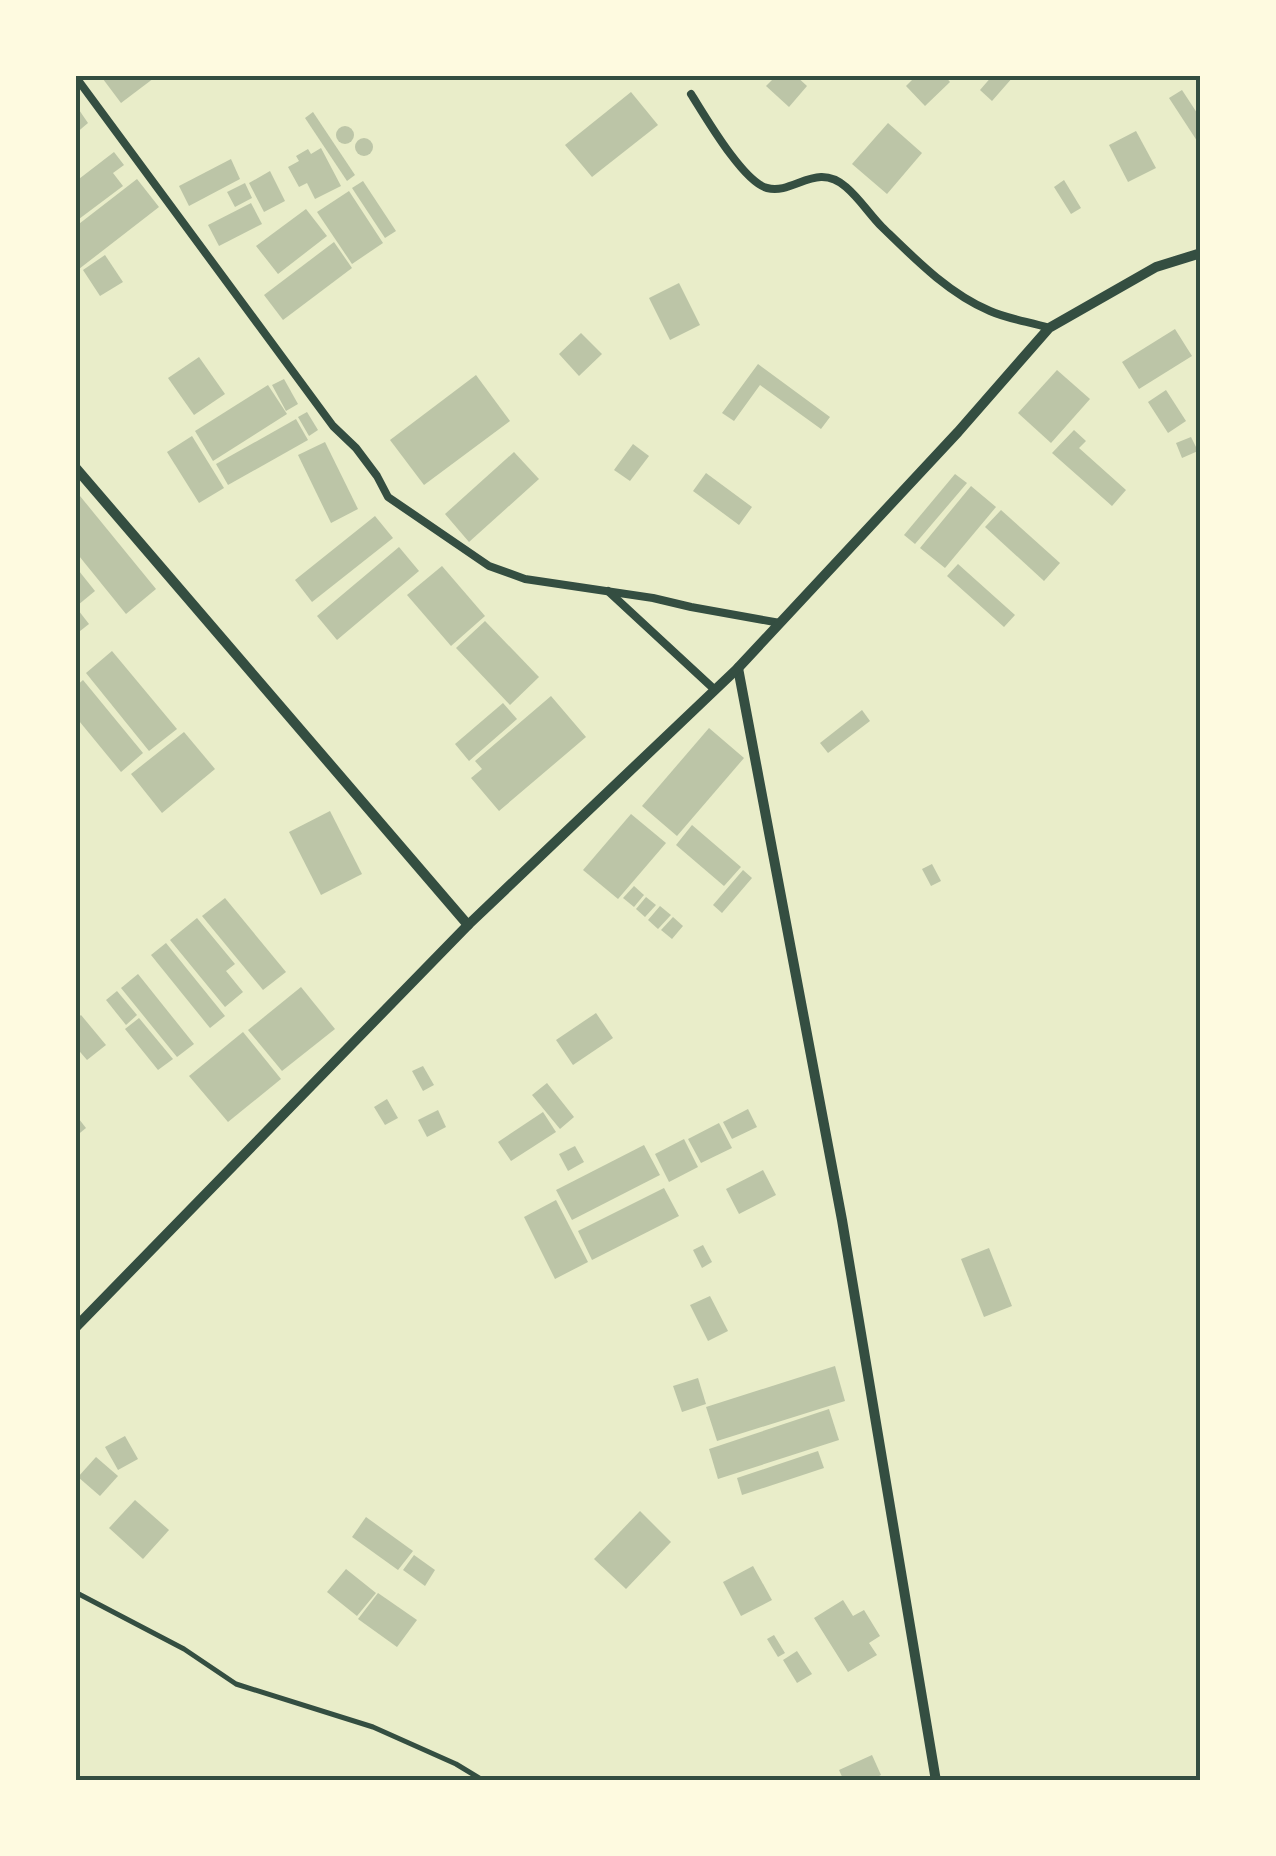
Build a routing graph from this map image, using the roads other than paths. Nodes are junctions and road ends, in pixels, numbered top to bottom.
1 (75, 76) edge
2 (691, 94) dead end
3 (1201, 253) edge
4 (1049, 328) junction
5 (75, 467) edge
6 (608, 592) junction
7 (780, 623) junction
8 (738, 668) junction
9 (715, 690) junction
10 (468, 925) junction
11 (75, 1328) edge
12 (936, 1781) edge

1 - 6 lane
2 - 4 lane
3 - 4 street
4 - 7 street
5 - 10 street
6 - 7 lane
6 - 9 lane
7 - 8 street
8 - 9 street
8 - 12 street
9 - 10 street
10 - 11 street

